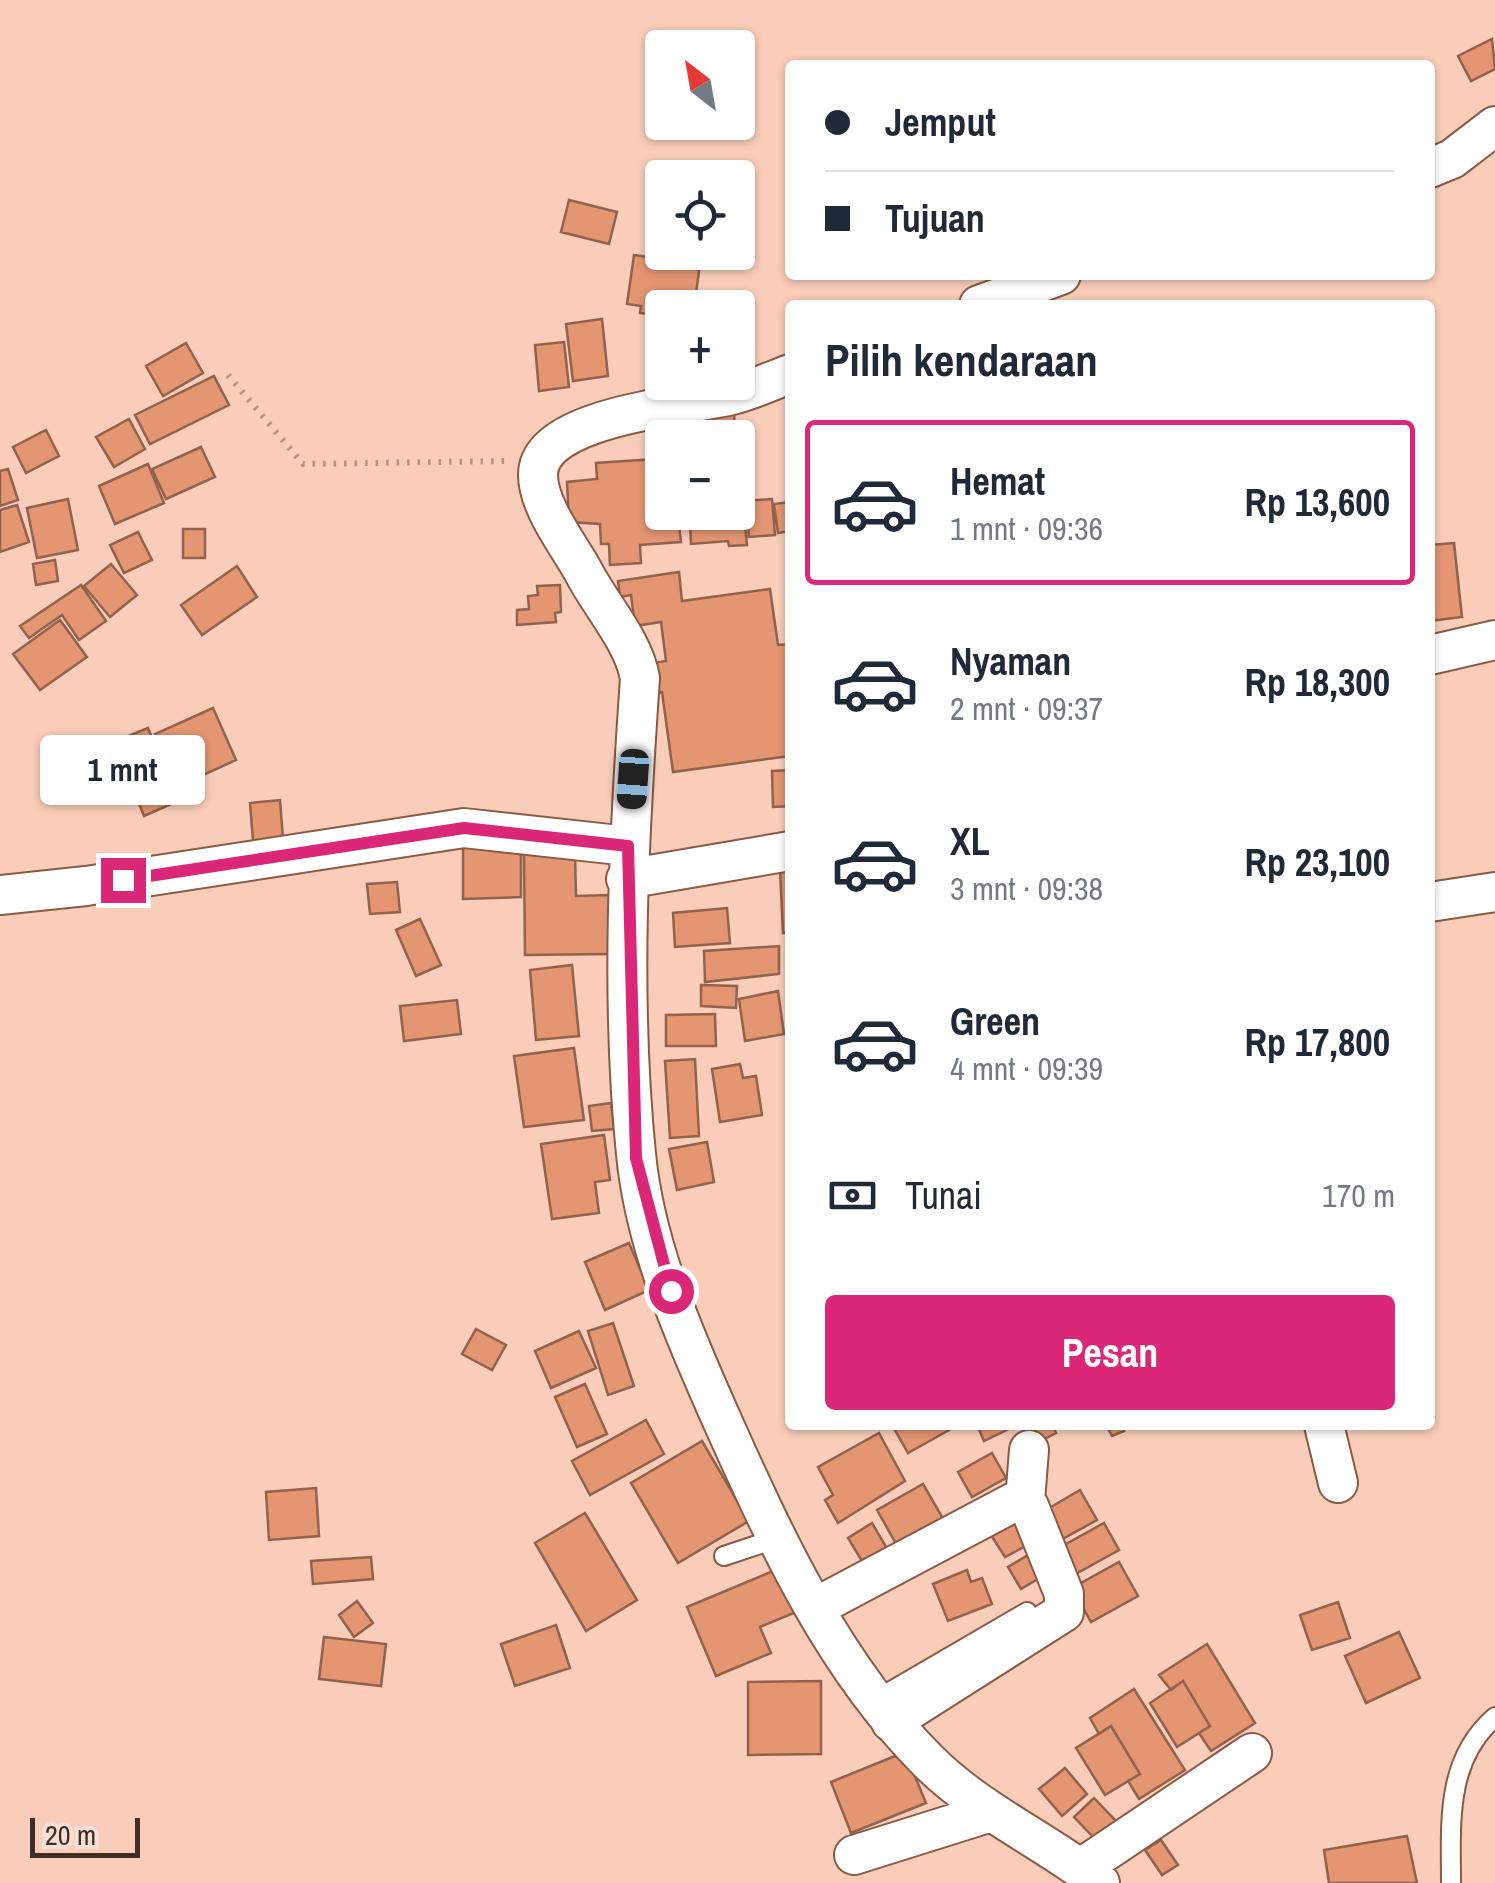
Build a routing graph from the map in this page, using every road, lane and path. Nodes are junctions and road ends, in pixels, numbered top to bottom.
1 (1495, 126) edge
2 (1435, 166) edge
3 (1047, 280) edge
4 (993, 300) edge
5 (228, 375) dead end
6 (785, 376) edge
7 (541, 460) junction
8 (1495, 640) edge
9 (1435, 654) edge
10 (785, 852) edge
11 (627, 862) junction
12 (1495, 892) edge
13 (0, 895) edge
14 (1435, 901) edge
15 (1325, 1430) edge
16 (1029, 1450) dead end
17 (1338, 1483) dead end
18 (1025, 1501) junction
19 (776, 1539) junction
20 (724, 1556) dead end
21 (816, 1607) junction
22 (1027, 1612) dead end
23 (882, 1711) junction
24 (1495, 1717) edge
25 (1252, 1753) dead end
26 (991, 1812) junction
27 (854, 1856) dead end
28 (1090, 1876) edge
29 (1450, 1883) edge

1 - 2 street
3 - 4 street
5 - 7 path
6 - 7 street
7 - 11 street
8 - 9 street
10 - 11 street
11 - 13 street
11 - 19 street
12 - 14 street
15 - 17 street
16 - 18 street
18 - 21 street
18 - 23 street
19 - 20 lane
19 - 21 street
21 - 23 street
22 - 23 lane
23 - 26 street
24 - 29 lane
25 - 28 street
26 - 27 street
26 - 28 street

